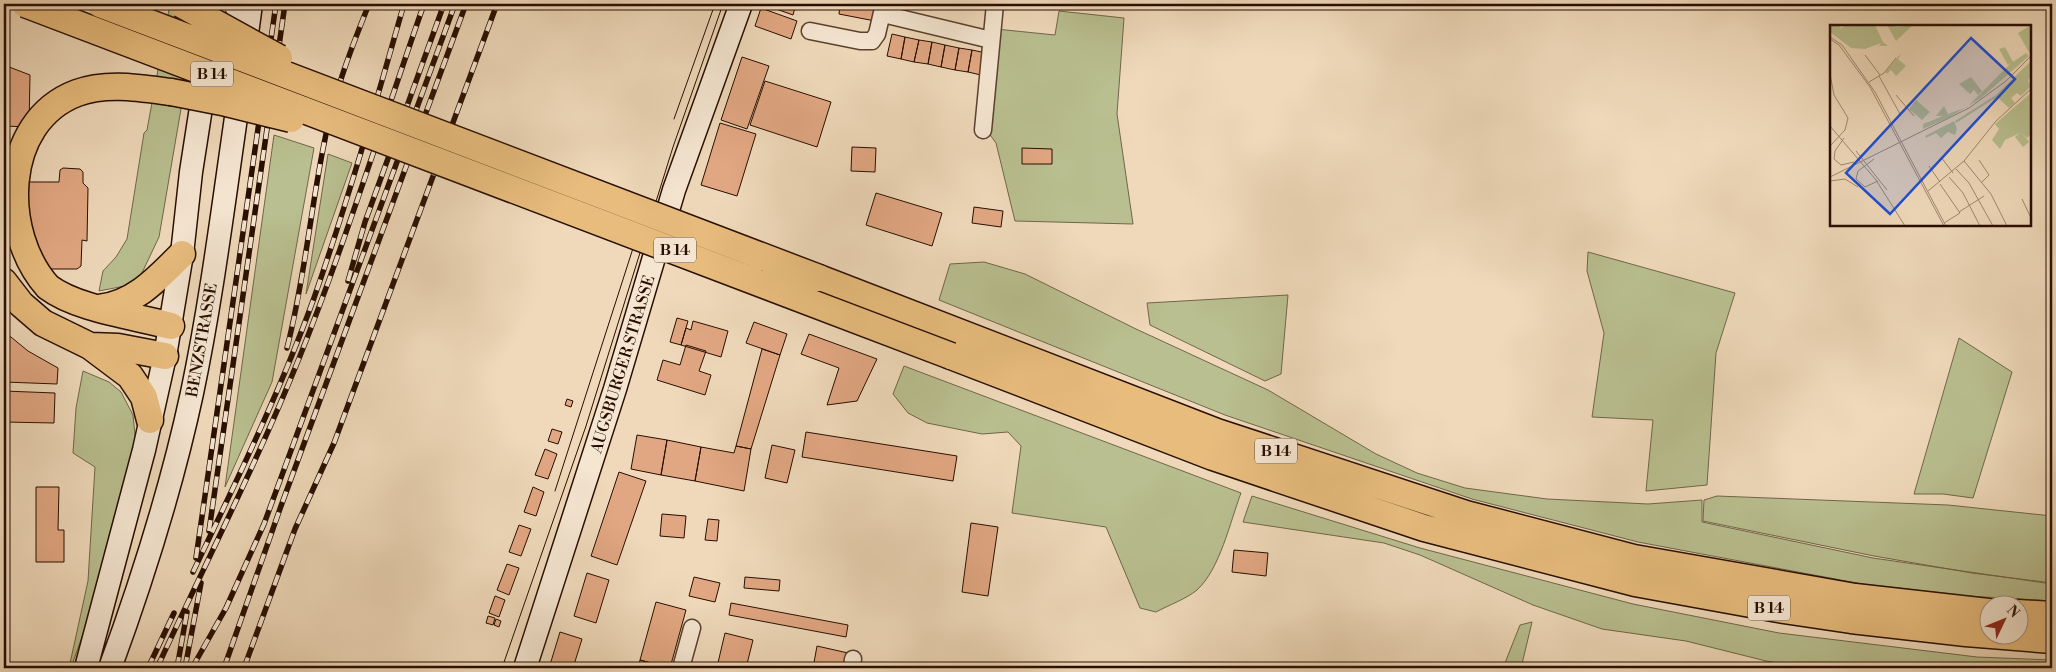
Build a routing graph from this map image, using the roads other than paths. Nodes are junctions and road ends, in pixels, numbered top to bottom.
1 (25, 4) edge
2 (65, 4) edge
3 (100, 4) edge
4 (181, 4) edge
5 (215, 4) edge
6 (231, 4) edge
7 (251, 4) edge
8 (741, 4) edge
9 (995, 4) edge
10 (883, 9) edge
11 (810, 31) dead end
12 (990, 40) junction
13 (166, 42) junction
14 (246, 43) junction
15 (202, 103) junction
16 (365, 105) junction
17 (983, 130) dead end
18 (398, 145) junction
19 (182, 254) junction
20 (216, 261) junction
21 (4, 282) edge
22 (99, 308) junction
23 (171, 326) junction
24 (955, 344) junction
25 (90, 346) junction
26 (200, 346) junction
27 (165, 356) junction
28 (150, 420) junction
29 (1978, 611) edge
30 (2028, 614) edge
31 (2052, 615) edge
32 (692, 628) dead end
33 (2052, 640) edge
34 (86, 668) edge
35 (110, 668) edge
36 (525, 668) edge
37 (681, 668) edge

1 - 18 highway, B 14, bridge
2 - 13 street
3 - 16 highway, B 14, bridge
4 - 16 highway, B 14, bridge
5 - 13 street
5 - 15 main road, BENZSTRASSE
6 - 14 street
7 - 14 main road, BENZSTRASSE
8 - 36 main road, AUGSBURGER STRASSE
9 - 12 street
10 - 11 street
10 - 12 street
12 - 17 street
13 - 15 street
14 - 20 main road, BENZSTRASSE
15 - 19 main road, BENZSTRASSE
16 - 24 highway, B 14, bridge
18 - 22 highway, B 14, bridge
18 - 24 highway, B 14, bridge
19 - 20 main road
19 - 22 highway
19 - 23 main road, BENZSTRASSE
20 - 26 main road, BENZSTRASSE
21 - 25 highway
22 - 23 highway
23 - 26 main road
23 - 27 main road, BENZSTRASSE
24 - 29 highway, B 14
24 - 33 highway, B 14
25 - 27 highway
25 - 28 highway
26 - 27 main road
26 - 35 main road, BENZSTRASSE
27 - 28 main road, BENZSTRASSE
28 - 34 main road, BENZSTRASSE
30 - 31 highway
32 - 37 street

